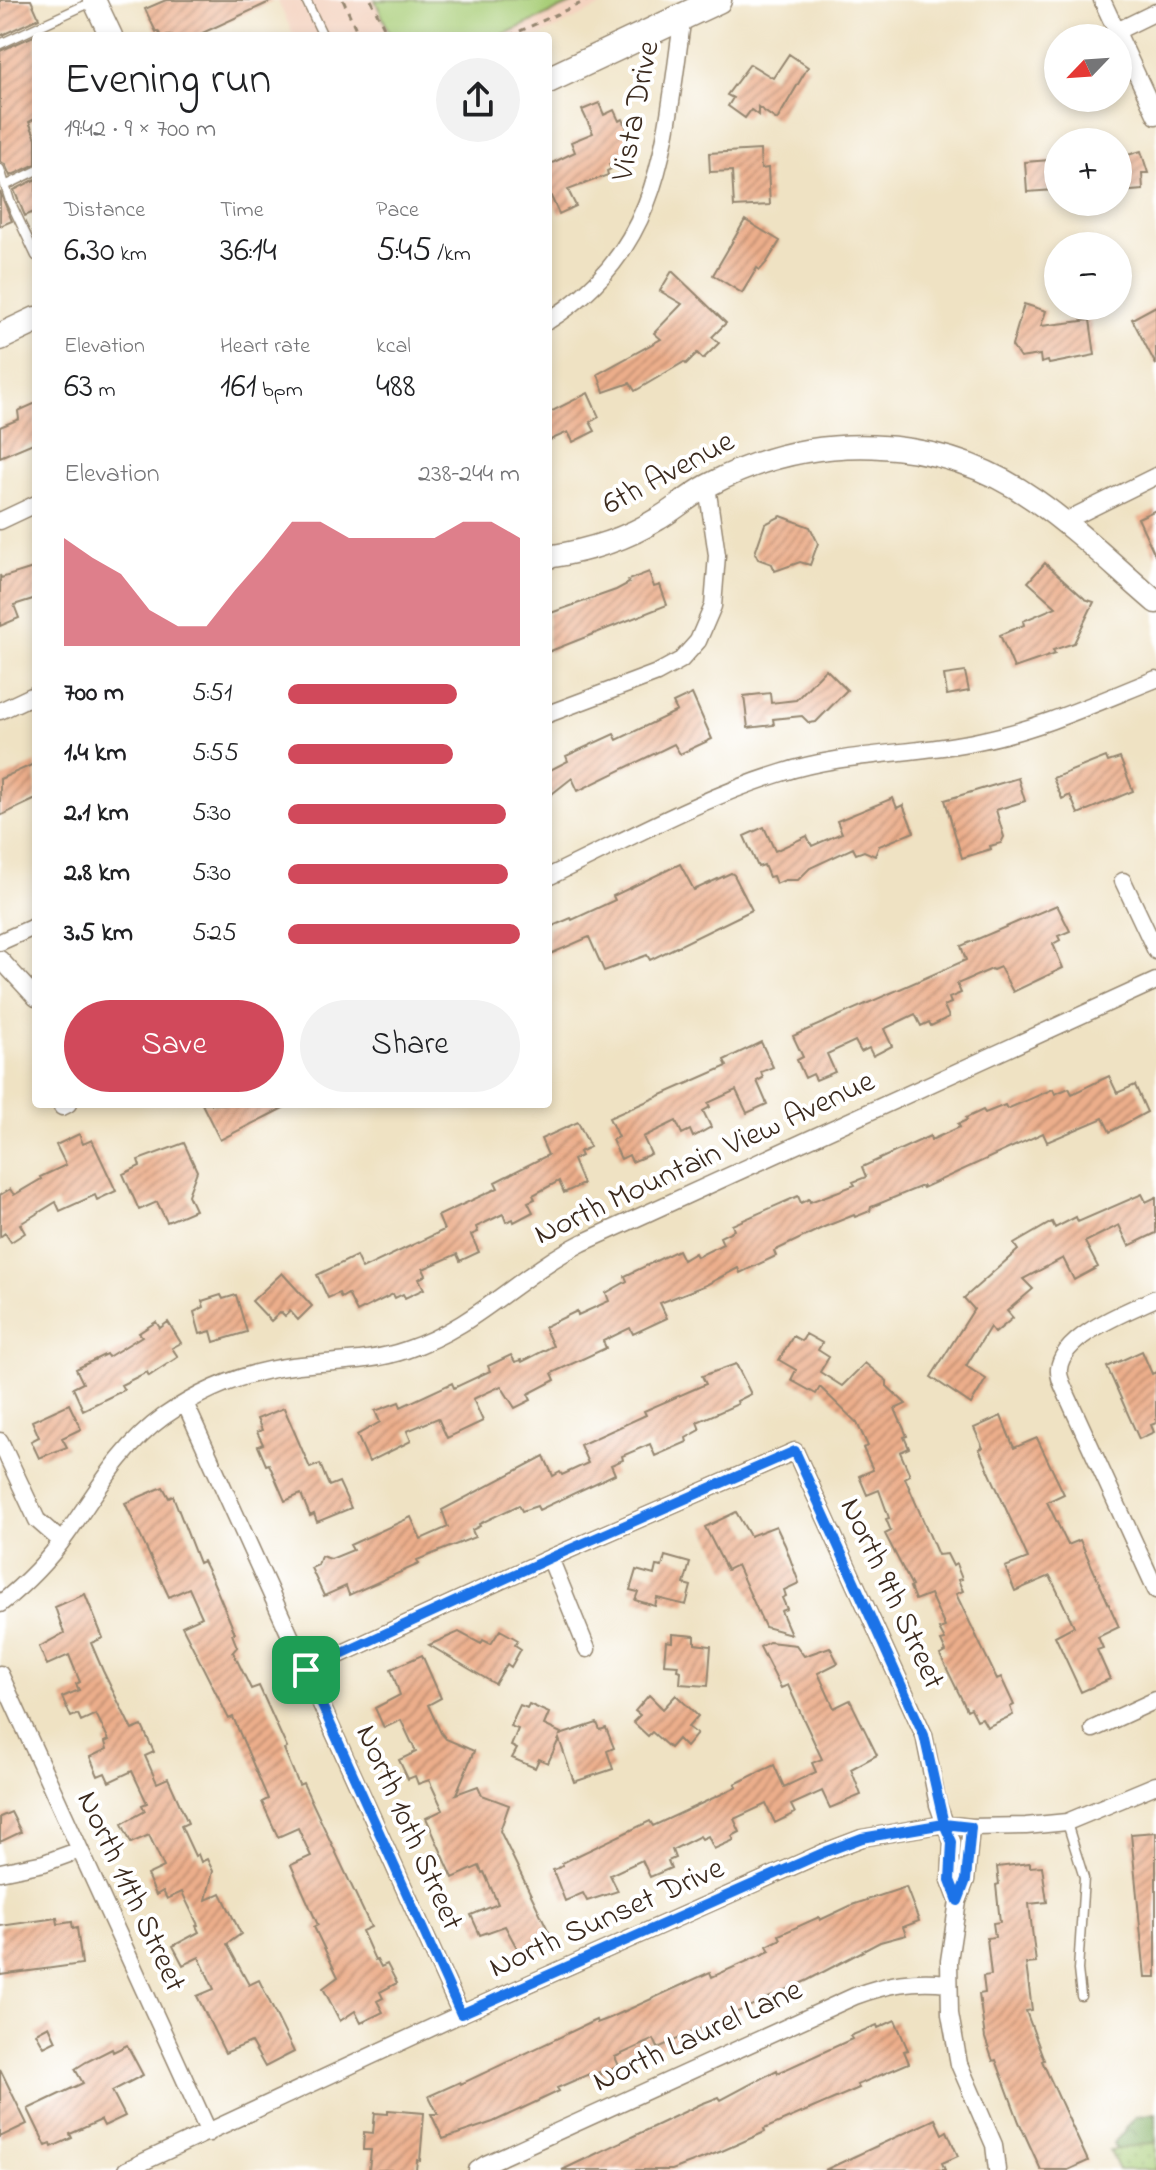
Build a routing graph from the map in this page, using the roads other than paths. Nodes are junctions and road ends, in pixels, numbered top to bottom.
1 (94, 0) edge
2 (306, 0) edge
3 (718, 0) edge
4 (1102, 0) edge
5 (1156, 12) edge
6 (683, 16) junction
7 (1114, 24) edge
8 (1131, 24) edge
9 (109, 32) edge
10 (321, 32) edge
11 (0, 44) edge
12 (1132, 64) edge
13 (552, 78) edge
14 (1156, 116) edge
15 (0, 169) edge
16 (32, 173) edge
17 (7, 185) junction
18 (32, 248) edge
19 (552, 318) edge
20 (32, 322) edge
21 (0, 337) edge
22 (1156, 476) edge
23 (707, 486) junction
24 (32, 506) edge
25 (0, 521) edge
26 (1063, 522) junction
27 (552, 556) edge
28 (1156, 602) edge
29 (1156, 679) edge
30 (32, 696) edge
31 (0, 711) edge
32 (552, 712) edge
33 (552, 875) edge
34 (1123, 881) dead end
35 (32, 928) edge
36 (0, 942) edge
37 (1156, 951) edge
38 (0, 959) edge
39 (1156, 981) edge
40 (32, 994) edge
41 (1156, 1298) edge
42 (185, 1403) junction
43 (0, 1441) edge
44 (61, 1541) junction
45 (550, 1558) junction
46 (1156, 1590) edge
47 (0, 1604) edge
48 (587, 1649) dead end
49 (306, 1670) junction
50 (0, 1674) edge
51 (1156, 1700) edge
52 (1093, 1729) dead end
53 (1156, 1785) edge
54 (1067, 1822) junction
55 (944, 1824) junction
56 (971, 1827) junction
57 (80, 1850) junction
58 (0, 1872) edge
59 (958, 1901) junction
60 (948, 1983) junction
61 (1081, 1996) dead end
62 (461, 2014) junction
63 (209, 2133) junction
64 (126, 2170) edge
65 (477, 2170) edge
66 (997, 2170) edge

1 - 9 street
1 - 11 lane
2 - 10 lane
3 - 6 main road
4 - 7 street
5 - 8 street
6 - 13 main road
6 - 19 street, Vista Drive
12 - 14 street
15 - 17 lane
16 - 17 lane
17 - 18 lane
20 - 21 main road
22 - 26 street
23 - 26 street, 6th Avenue
23 - 27 street, 6th Avenue
23 - 32 street
24 - 25 street
26 - 28 street, 6th Avenue
29 - 33 street
30 - 31 street
34 - 37 street
35 - 36 street
38 - 40 street
39 - 42 street, North Mountain View Avenue
41 - 46 street
42 - 44 street, North Mountain View Avenue
42 - 49 street, North 10th Street
43 - 44 street
44 - 47 street, North Mountain View Avenue
45 - 48 street
45 - 49 street
45 - 55 street, North 9th Street
49 - 62 street, North 10th Street
50 - 57 street, North 11th Street
51 - 52 street
53 - 54 street
54 - 56 street
54 - 61 lane
55 - 56 street
55 - 59 street, North 9th Street
55 - 62 street, North Sunset Drive
56 - 59 street, North 9th Street
57 - 58 street
57 - 63 street, North 11th Street
59 - 60 street, North 9th Street
60 - 65 street, North Laurel Lane
60 - 66 street, North 9th Street
62 - 63 street, North Sunset Drive
63 - 64 street, North Sunset Drive

